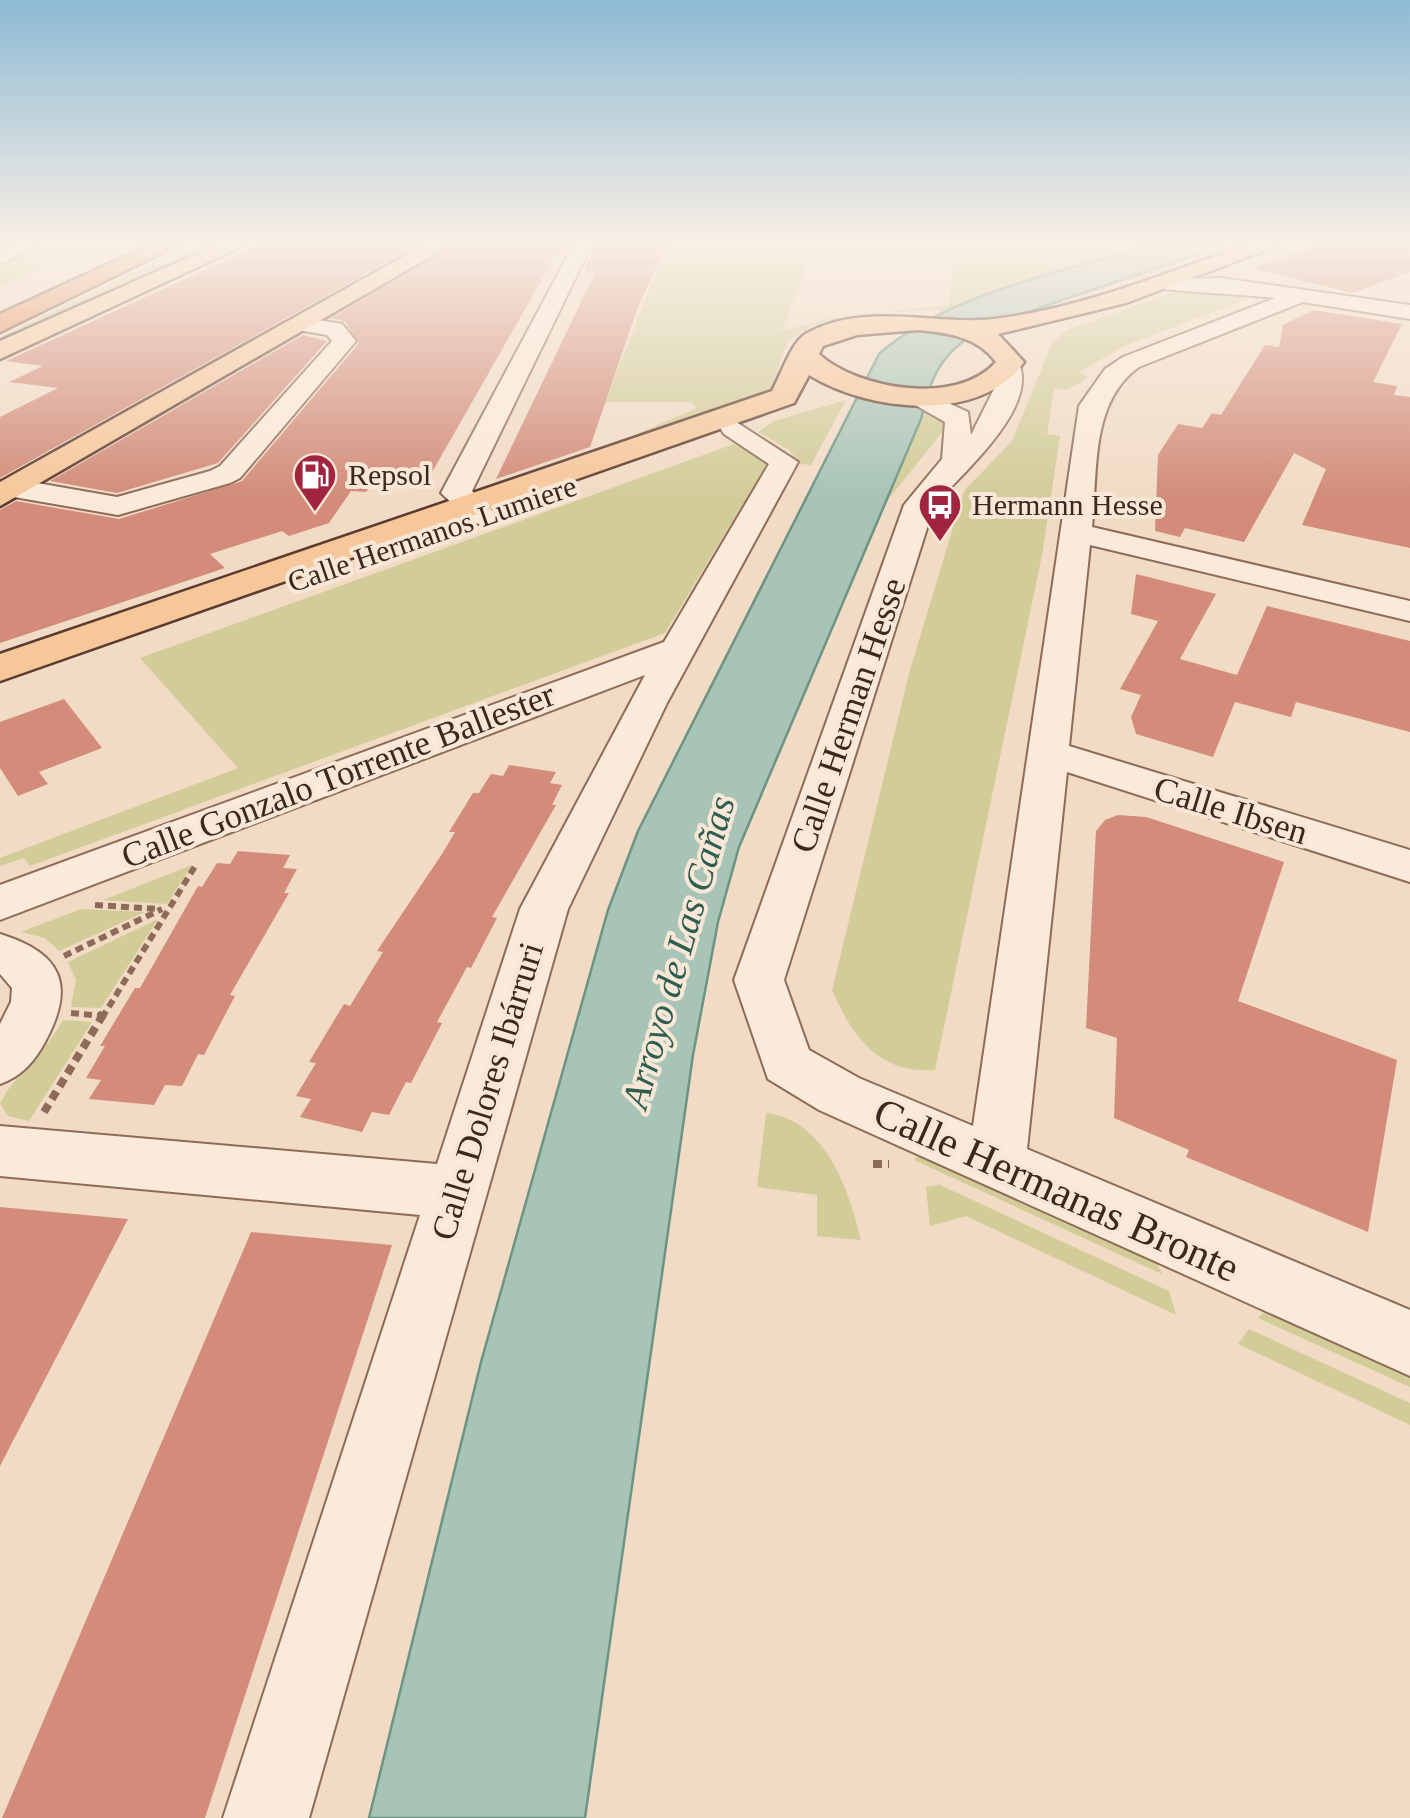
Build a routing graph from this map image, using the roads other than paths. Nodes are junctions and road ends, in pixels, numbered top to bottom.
1 (49, 329) edge
2 (292, 329) edge
3 (335, 329) edge
4 (540, 329) edge
5 (848, 329) edge
6 (954, 329) edge
7 (984, 329) edge
8 (1045, 329) edge
9 (1213, 329) edge
10 (971, 331) junction
11 (0, 351) edge
12 (805, 356) junction
13 (1010, 364) junction
14 (857, 389) junction
15 (923, 397) junction
16 (734, 428) junction
17 (956, 460) junction
18 (7, 492) edge
19 (476, 511) junction
20 (1079, 532) junction
21 (1410, 611) edge
22 (677, 650) junction
23 (0, 668) edge
24 (0, 686) edge
25 (1052, 754) junction
26 (1410, 866) edge
27 (0, 903) edge
28 (16, 962) edge
29 (759, 980) joint
30 (0, 1062) edge
31 (10, 1152) edge
32 (997, 1161) junction
33 (455, 1192) junction
34 (1410, 1343) edge
35 (266, 1818) edge

1 - 11 main road
2 - 18 main road
3 - 18 street
4 - 19 street
5 - 12 main road
6 - 10 main road
7 - 10 main road
8 - 13 main road
9 - 20 street
10 - 13 main road
12 - 14 main road
12 - 19 main road, Calle Hermanos Lumiere
13 - 15 main road
13 - 17 street, Calle Herman Hesse
14 - 15 main road
14 - 16 main road, Calle Hermanos Lumiere
15 - 17 street
16 - 19 main road, Calle Hermanos Lumiere
16 - 22 street, Calle Dolores Ibárruri
17 - 29 street, Calle Herman Hesse
19 - 23 main road, Calle Hermanos Lumiere
19 - 24 main road, Calle Hermanos Lumiere
20 - 21 street
20 - 25 street
22 - 27 street, Calle Gonzalo Torrente Ballester
22 - 33 street, Calle Dolores Ibárruri
25 - 26 street, Calle Ibsen
25 - 32 street
28 - 30 street
29 - 32 street, Calle Hermanas Bronte
31 - 33 street
32 - 34 street, Calle Hermanas Bronte
33 - 35 street, Calle Dolores Ibárruri

